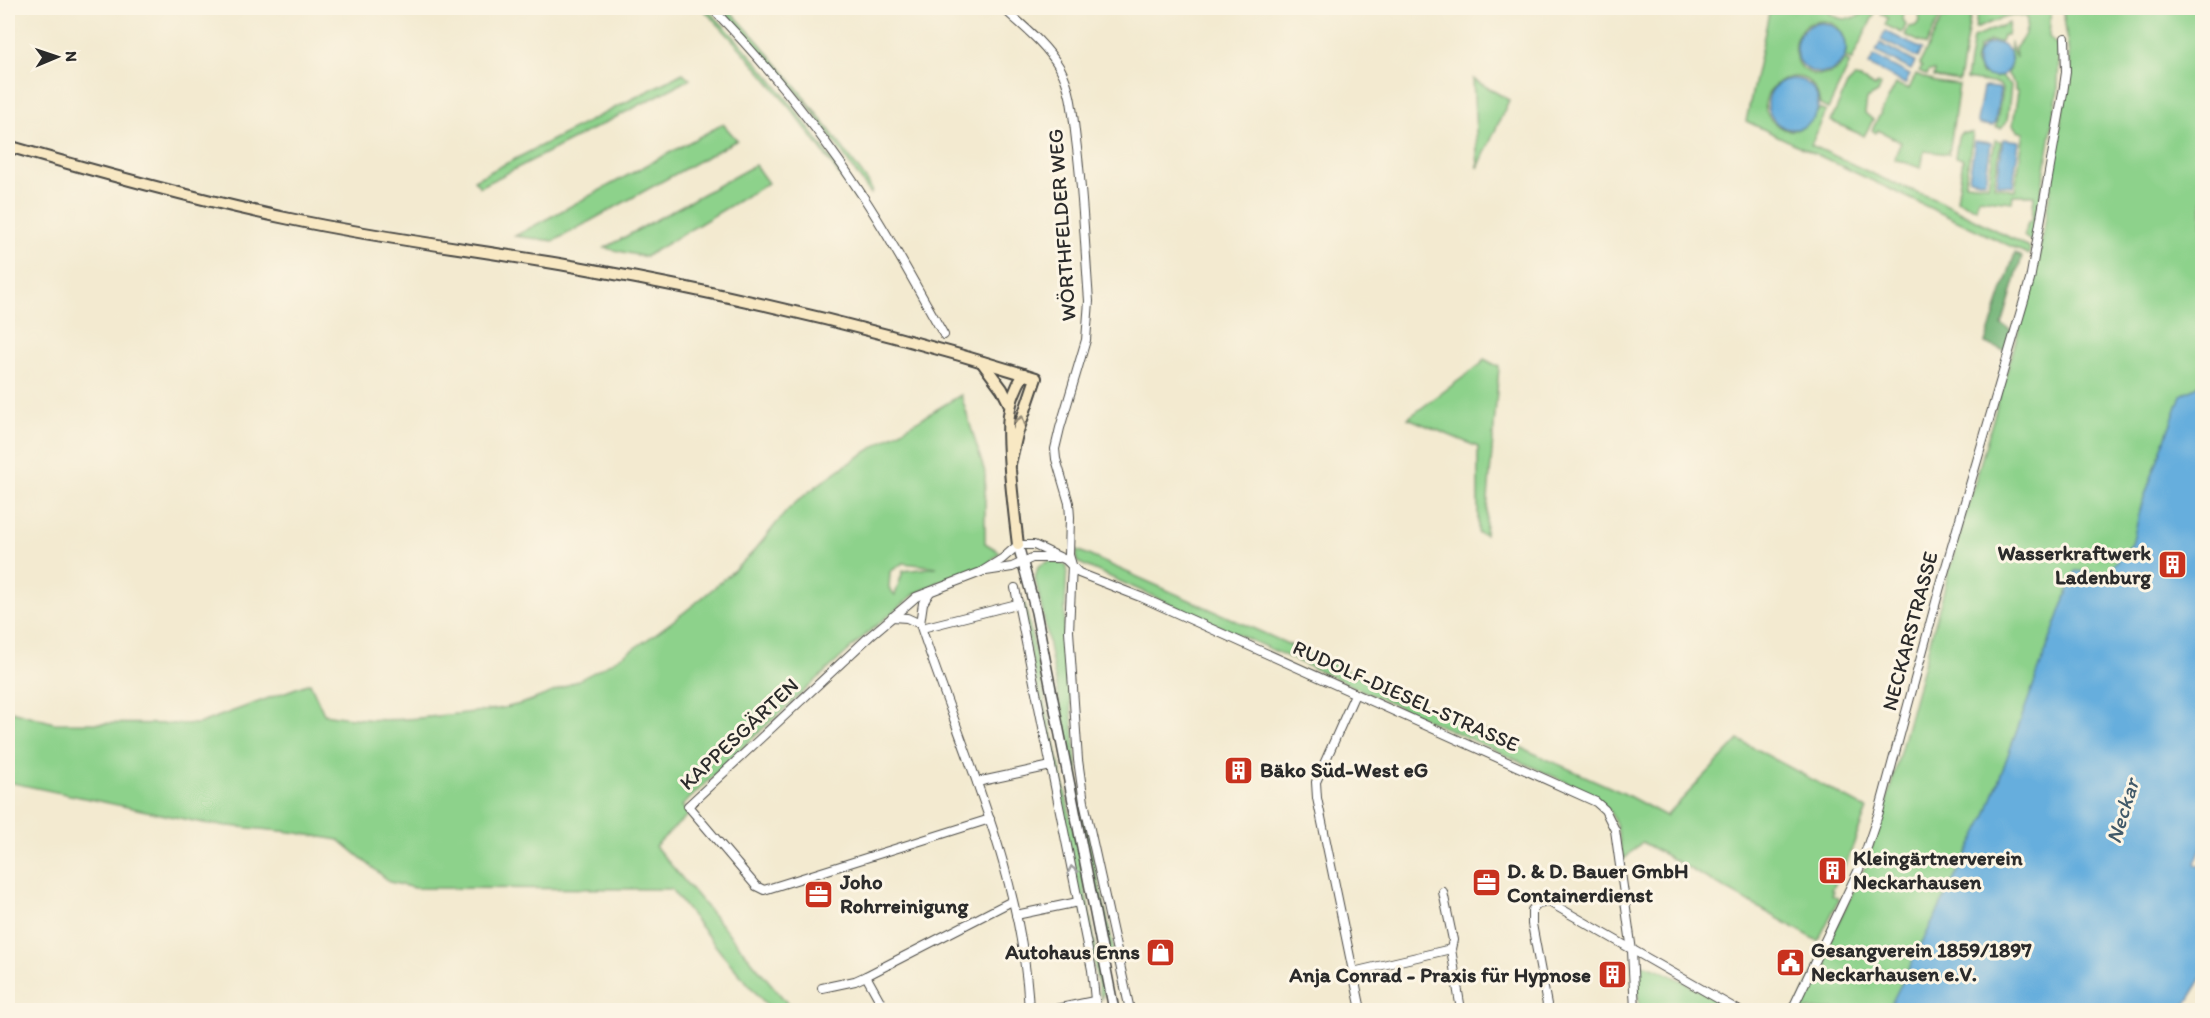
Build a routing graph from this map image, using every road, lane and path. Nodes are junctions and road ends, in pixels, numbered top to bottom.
1 (712, 8) edge
2 (1003, 8) edge
3 (2065, 38) dead end
4 (8, 146) edge
5 (944, 335) dead end
6 (981, 362) junction
7 (1024, 374) junction
8 (1010, 405) junction
9 (1010, 464) junction
10 (1018, 545) junction
11 (1059, 558) junction
12 (1023, 563) junction
13 (1072, 565) junction
14 (981, 572) junction
15 (1015, 588) dead end
16 (930, 592) junction
17 (1017, 604) junction
18 (892, 617) junction
19 (921, 626) junction
20 (1355, 694) junction
21 (1051, 766) junction
22 (977, 782) junction
23 (990, 819) junction
24 (1443, 892) dead end
25 (1012, 901) junction
26 (1078, 902) junction
27 (1016, 915) junction
28 (1451, 949) junction
29 (1632, 951) junction
30 (1353, 972) junction
31 (866, 976) junction
32 (822, 988) dead end
33 (1094, 1001) junction
34 (885, 1011) edge
35 (1029, 1011) edge
36 (1051, 1011) edge
37 (1096, 1011) edge
38 (1114, 1011) edge
39 (1130, 1011) edge
40 (1361, 1011) edge
41 (1461, 1011) edge
42 (1548, 1011) edge
43 (1635, 1011) edge
44 (1738, 1011) edge
45 (1792, 1011) edge

1 - 5 street
2 - 13 street, WÖRTHFELDER WEG
3 - 45 street, NECKARSTRASSE
4 - 6 main road
6 - 7 main road
6 - 8 main road
7 - 8 main road
9 -> 7 main road
8 - 9 main road
9 - 10 main road
10 - 11 street, RUDOLF-DIESEL-STRASSE
10 - 12 street
10 - 14 street, KAPPESGÄRTEN
11 - 12 street
11 - 13 street, RUDOLF-DIESEL-STRASSE
12 - 14 street, KAPPESGÄRTEN
12 - 38 street
13 - 20 street, RUDOLF-DIESEL-STRASSE
13 - 39 street, WÖRTHFELDER WEG
14 - 16 street, KAPPESGÄRTEN
15 - 17 street
16 - 18 street, KAPPESGÄRTEN
16 - 19 street
17 - 19 street
17 - 21 street
18 - 19 street
18 - 23 street, KAPPESGÄRTEN
19 - 22 street
20 - 29 street, RUDOLF-DIESEL-STRASSE
20 - 30 street
21 - 22 street
26 -> 21 street
22 - 23 street
23 - 25 street
24 - 28 street
25 - 27 street
25 - 31 street
26 - 27 street
26 - 33 street
27 - 35 street
28 - 30 street
28 - 41 street
29 - 42 street
29 - 43 street, RUDOLF-DIESEL-STRASSE
29 - 44 street
30 - 40 street
31 - 32 street
31 - 34 street
33 - 36 street
33 - 37 street

